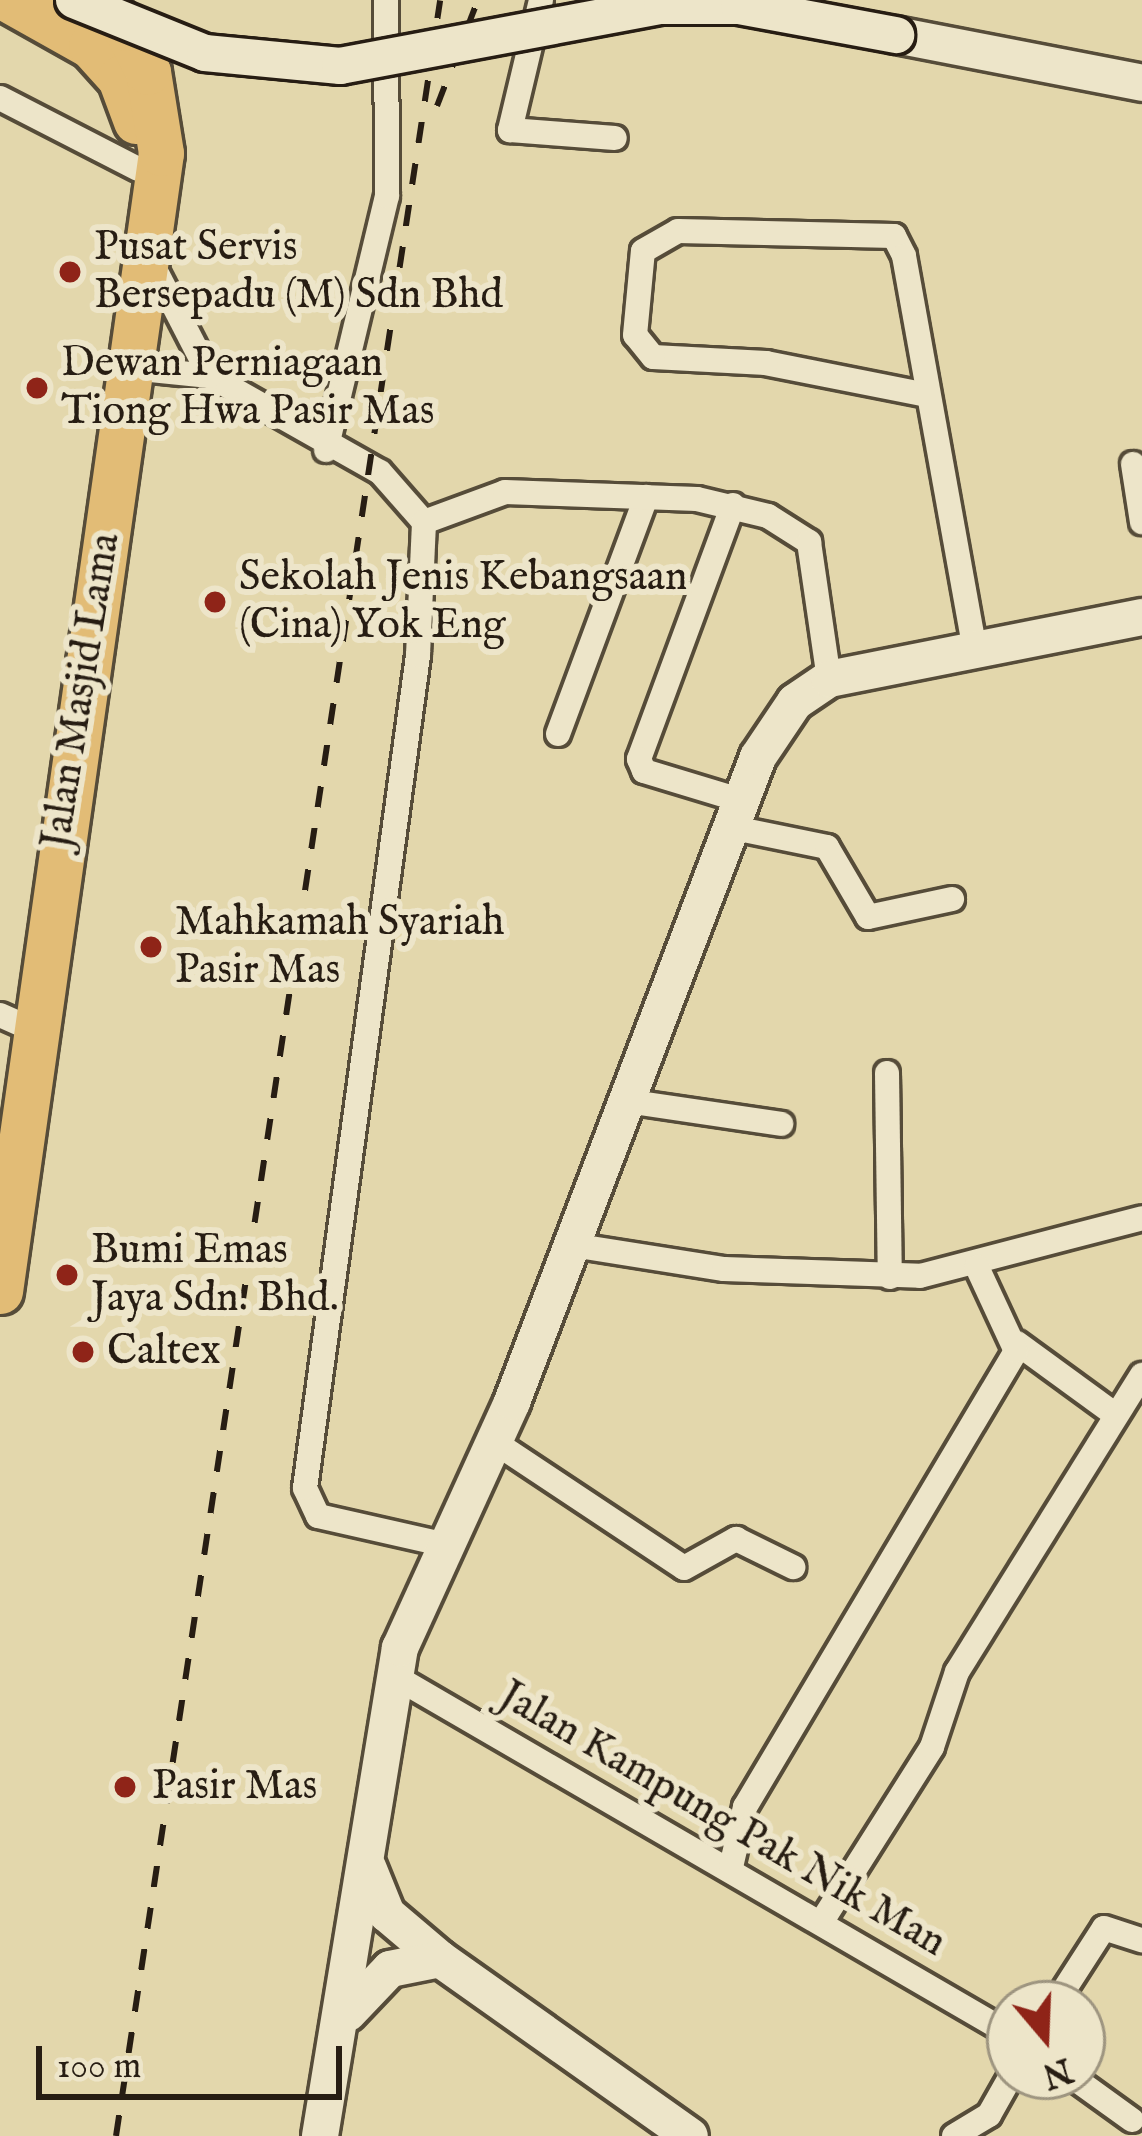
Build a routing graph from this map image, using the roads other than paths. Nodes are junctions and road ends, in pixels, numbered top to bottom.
1 (9, 0) edge
2 (74, 0) edge
3 (92, 0) edge
4 (108, 0) edge
5 (386, 0) edge
6 (541, 0) edge
7 (183, 34) junction
8 (379, 60) junction
9 (148, 72) junction
10 (1142, 83) edge
11 (0, 98) edge
12 (615, 138) dead end
13 (138, 169) junction
14 (146, 241) junction
15 (131, 368) junction
16 (210, 376) junction
17 (927, 395) junction
18 (326, 450) junction
19 (1133, 464) dead end
20 (646, 497) junction
21 (733, 506) junction
22 (424, 522) junction
23 (1142, 522) edge
24 (1142, 617) edge
25 (975, 649) junction
26 (829, 679) junction
27 (559, 734) dead end
28 (734, 814) junction
29 (952, 899) dead end
30 (15, 1022) edge
31 (887, 1073) dead end
32 (626, 1101) junction
33 (781, 1124) dead end
34 (7, 1140) edge
35 (1142, 1218) edge
36 (572, 1245) junction
37 (977, 1267) junction
38 (890, 1277) junction
39 (0, 1289) edge
40 (1017, 1342) junction
41 (1142, 1375) edge
42 (1113, 1413) junction
43 (493, 1441) junction
44 (442, 1544) junction
45 (793, 1567) dead end
46 (394, 1676) junction
47 (366, 1857) junction
48 (731, 1867) junction
49 (824, 1918) junction
50 (1142, 1940) edge
51 (440, 1959) junction
52 (1070, 1980) edge
53 (986, 2019) edge
54 (343, 2021) junction
55 (997, 2100) edge
56 (1104, 2100) edge
57 (1132, 2120) dead end
58 (320, 2136) edge
59 (690, 2136) edge
60 (954, 2136) edge

1 - 13 highway, Jalan Masjid Lama
2 - 10 street, bridge
3 - 9 highway, Jalan Masjid Lama
4 - 7 street
5 - 8 street
6 - 12 street
7 - 8 street
7 - 9 street
8 - 18 street
9 - 14 highway, Jalan Masjid Lama
11 - 13 street
13 - 14 highway, Jalan Masjid Lama
14 - 15 highway, Jalan Masjid Lama
14 - 16 street
15 - 16 street
15 - 30 highway, Jalan Masjid Lama
16 - 18 street
17 - 17 street
17 - 25 street
18 - 22 street
19 - 23 street
20 - 21 street
20 - 22 street
20 - 27 street
21 - 26 street
21 - 28 street
22 - 44 street
24 - 25 street
25 - 26 street
26 - 28 street
28 - 29 street
28 - 32 street
30 - 34 highway, Jalan Masjid Lama
31 - 38 street
32 - 33 street
32 - 36 street
34 - 39 highway, Jalan Masjid Lama
35 - 37 street
36 - 38 street
36 - 43 street
37 - 38 street
37 - 40 street
40 - 42 street
40 - 48 street
41 - 42 street
42 - 49 street
43 - 44 street
43 - 45 street
44 - 46 street
46 - 47 street
46 - 48 street, Jalan Kampung Pak Nik Man
47 - 51 street
47 - 54 street
48 - 49 street, Jalan Kampung Pak Nik Man
49 - 53 street, Jalan Kampung Pak Nik Man
50 - 52 street
51 - 54 street
51 - 59 street
54 - 58 street
55 - 60 street
56 - 57 street

